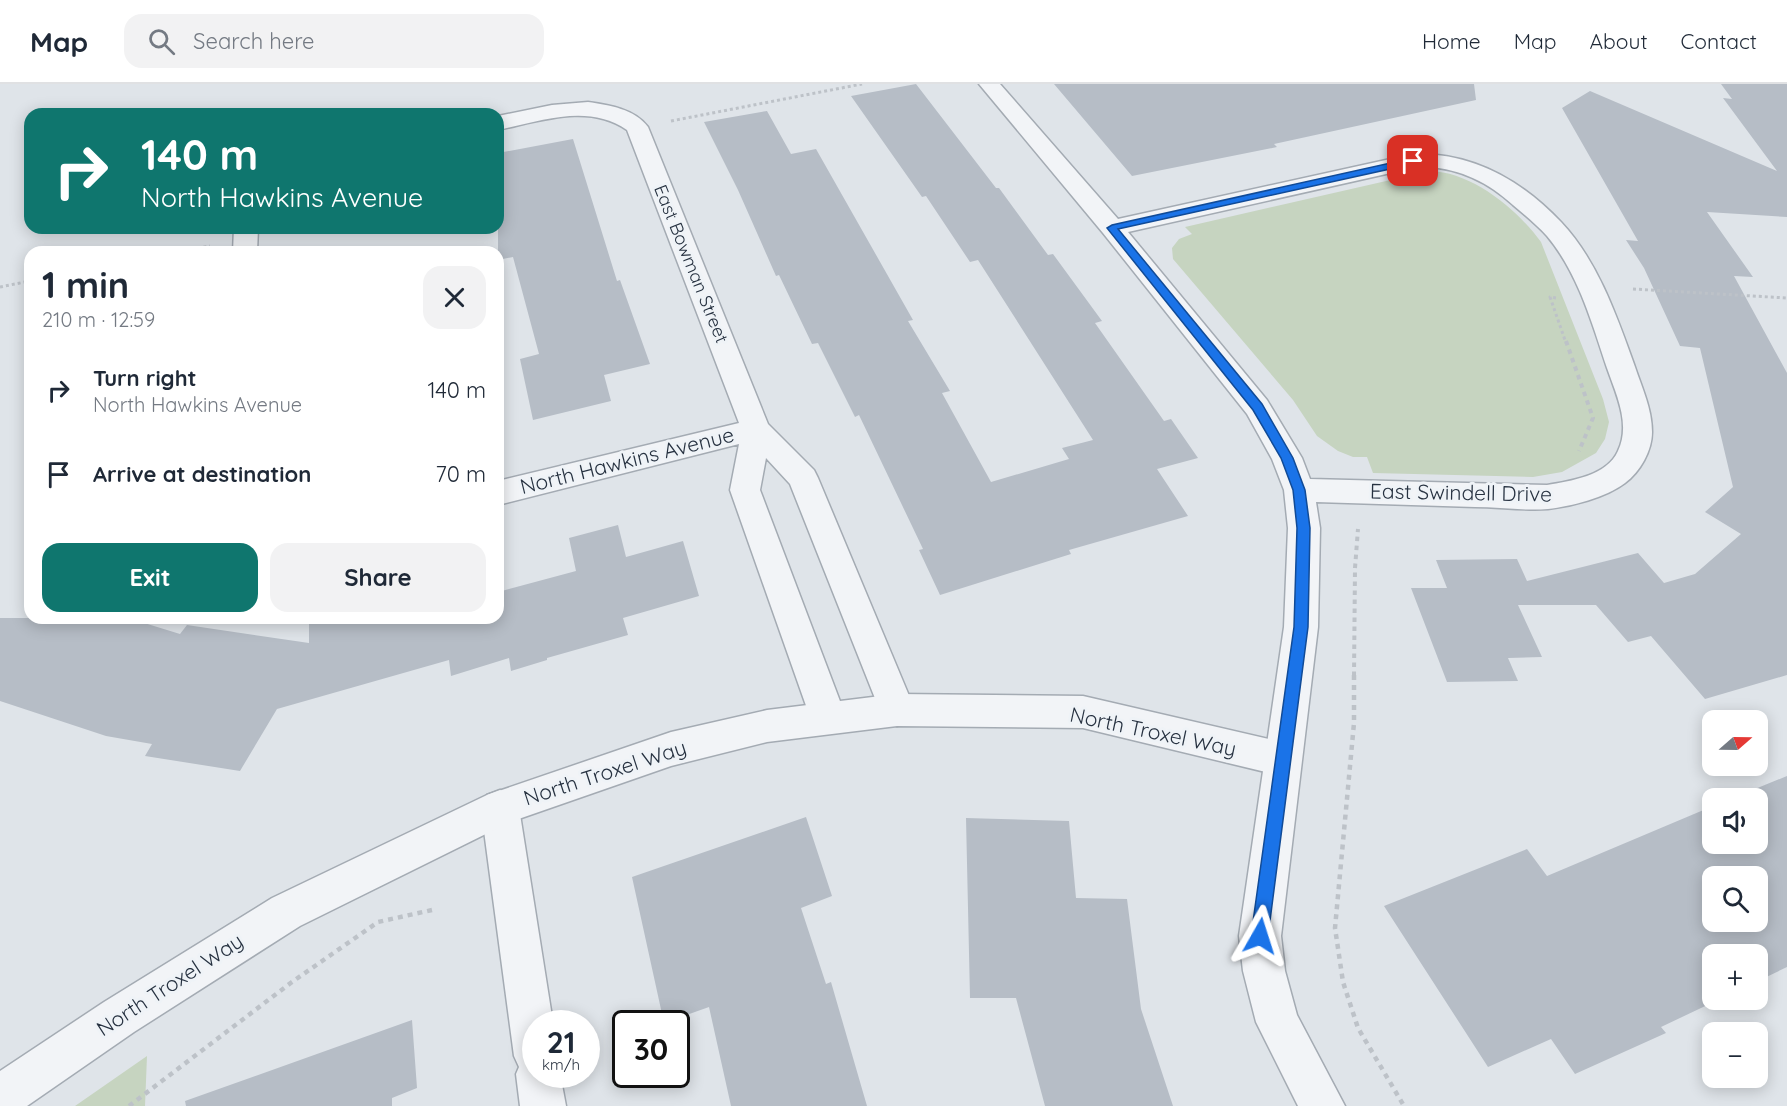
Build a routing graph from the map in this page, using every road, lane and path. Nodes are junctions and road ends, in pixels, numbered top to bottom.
1 (862, 84) edge
2 (989, 84) edge
3 (667, 121) dead end
4 (504, 122) edge
5 (1112, 228) junction
6 (24, 282) edge
7 (0, 287) edge
8 (1626, 289) dead end
9 (1561, 298) dead end
10 (1787, 298) edge
11 (756, 429) junction
12 (1570, 454) dead end
13 (1299, 490) junction
14 (504, 492) edge
15 (1356, 519) dead end
16 (897, 710) junction
17 (828, 717) junction
18 (1282, 759) junction
19 (500, 808) junction
20 (432, 910) dead end
21 (529, 1010) edge
22 (540, 1088) edge
23 (0, 1098) edge
24 (129, 1106) edge
25 (543, 1106) edge
26 (1322, 1106) edge
27 (1404, 1106) edge

1 - 3 path
2 - 5 street
4 - 11 street, East Bowman Street
5 - 13 street
5 - 13 street, East Swindell Drive
6 - 7 path
8 - 10 path
9 - 12 path
11 - 14 street, North Hawkins Avenue
11 - 16 street, East Bowman Street
11 - 17 street
13 - 18 street
15 - 27 path
16 - 17 street, North Troxel Way
16 - 18 street, North Troxel Way
17 - 19 street, North Troxel Way
18 - 26 street
19 - 21 street
19 - 23 street, North Troxel Way
20 - 24 path
22 - 25 street

